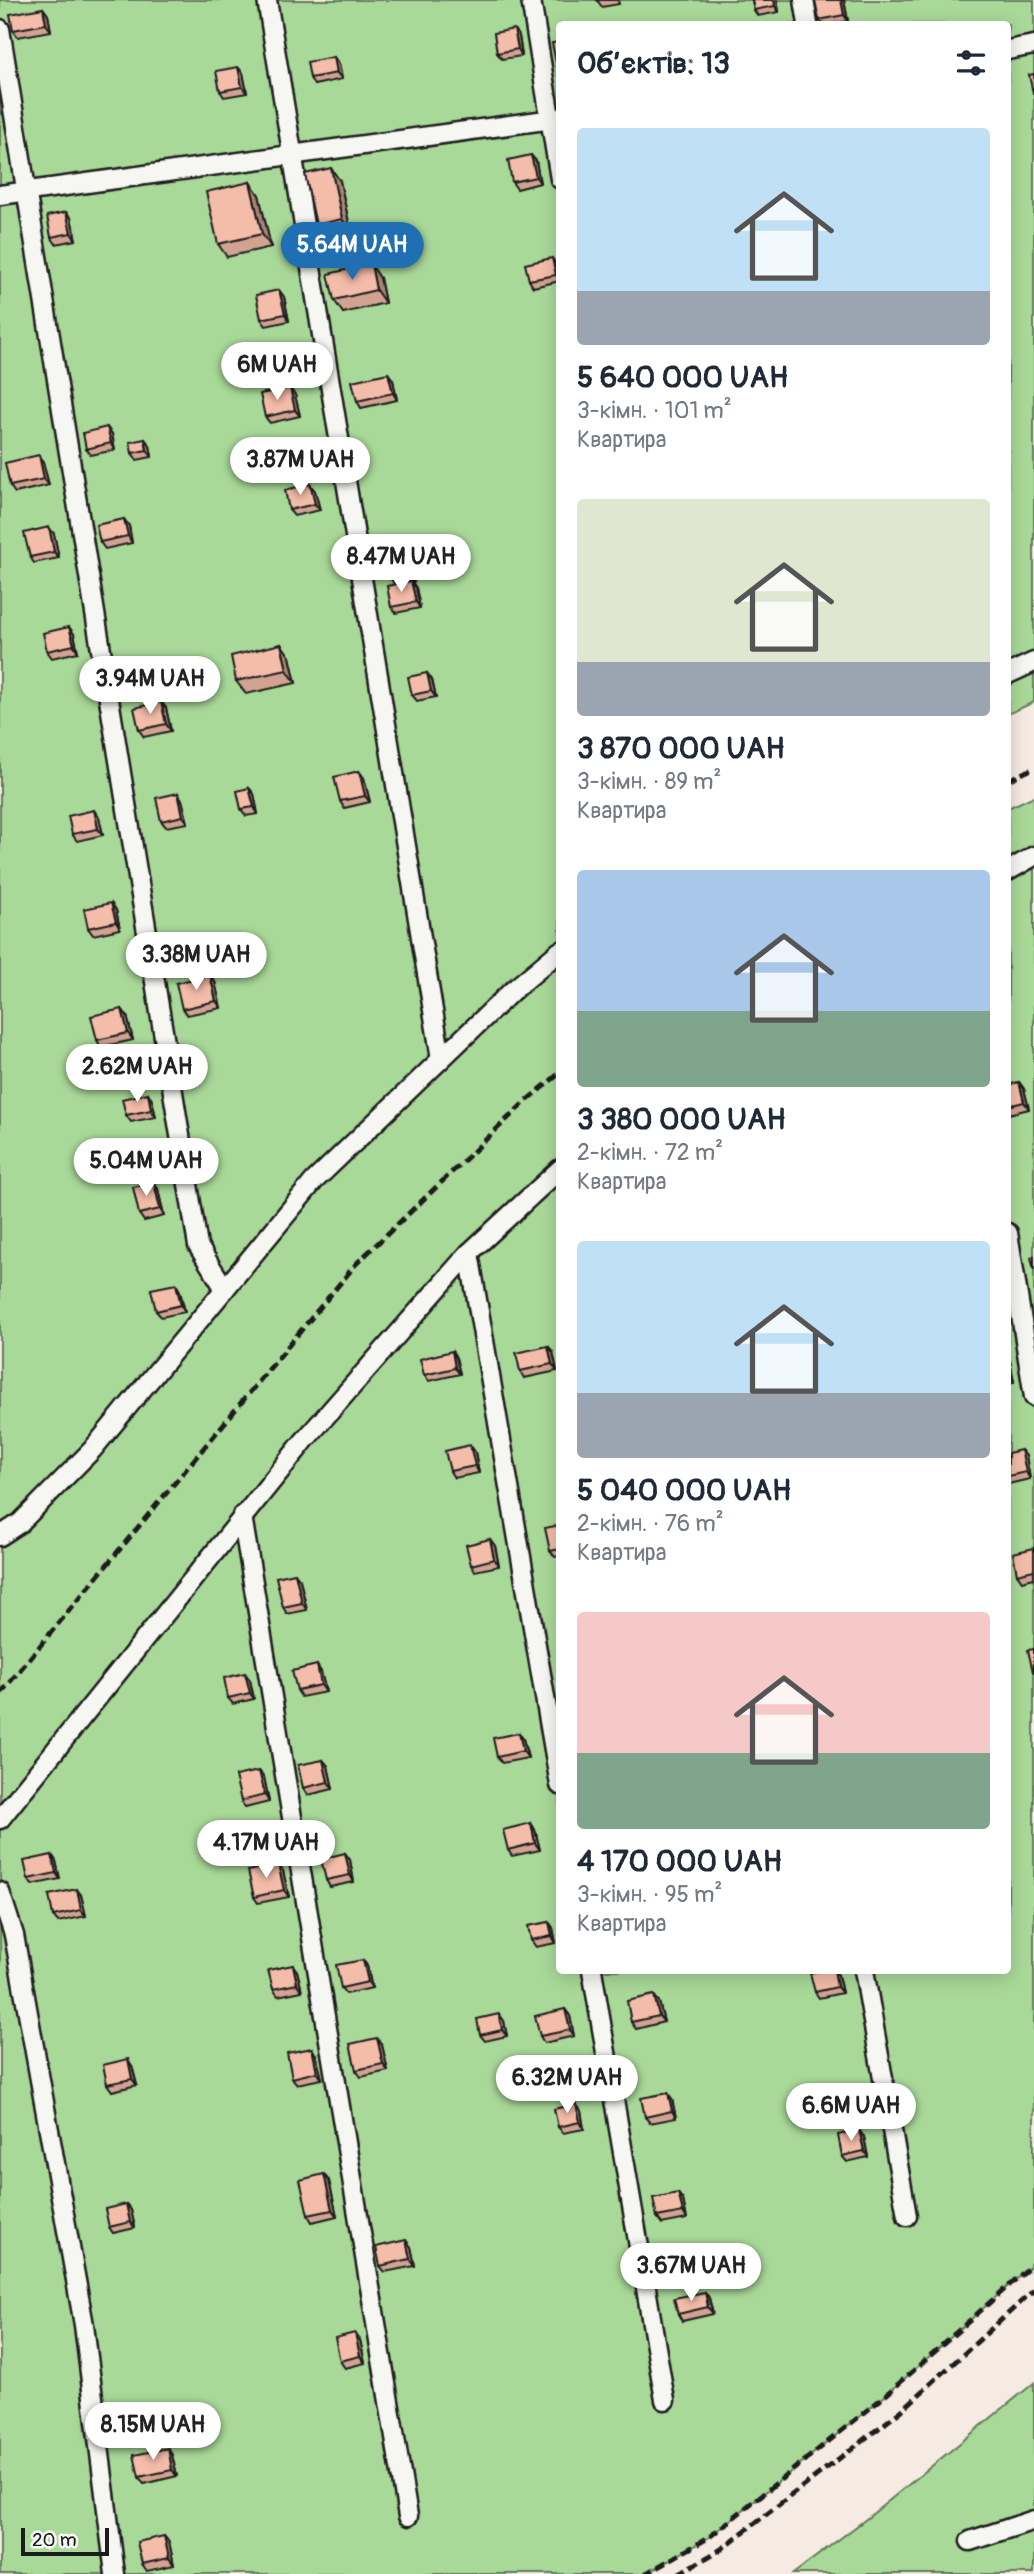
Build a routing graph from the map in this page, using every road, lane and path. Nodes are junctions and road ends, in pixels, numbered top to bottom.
1 (267, 0) edge
2 (531, 0) edge
3 (804, 0) edge
4 (808, 21) edge
5 (0, 29) edge
6 (1034, 45) edge
7 (1011, 49) edge
8 (555, 119) edge
9 (294, 155) junction
10 (28, 191) junction
11 (0, 195) edge
12 (1034, 662) edge
13 (1011, 673) edge
14 (1034, 856) edge
15 (1011, 869) edge
16 (556, 954) edge
17 (441, 1059) junction
18 (556, 1173) edge
19 (1011, 1252) edge
20 (469, 1253) junction
21 (225, 1289) junction
22 (1034, 1397) edge
23 (242, 1516) junction
24 (0, 1536) edge
25 (556, 1762) edge
26 (0, 1819) edge
27 (0, 1892) edge
28 (593, 1974) edge
29 (865, 1974) edge
30 (907, 2216) dead end
31 (665, 2400) dead end
32 (408, 2516) dead end
33 (1034, 2520) edge
34 (970, 2541) dead end
35 (115, 2574) edge

1 - 9 lane
2 - 8 lane
3 - 4 lane
5 - 10 lane
6 - 7 lane
8 - 9 lane
9 - 10 lane
9 - 17 lane
10 - 11 lane
10 - 21 lane
12 - 13 lane
14 - 15 lane
16 - 17 lane
17 - 21 lane
18 - 20 lane
19 - 22 lane
20 - 23 lane
20 - 25 lane
21 - 24 lane
23 - 26 lane
23 - 32 lane
27 - 35 lane
28 - 31 lane
29 - 30 lane
33 - 34 lane

